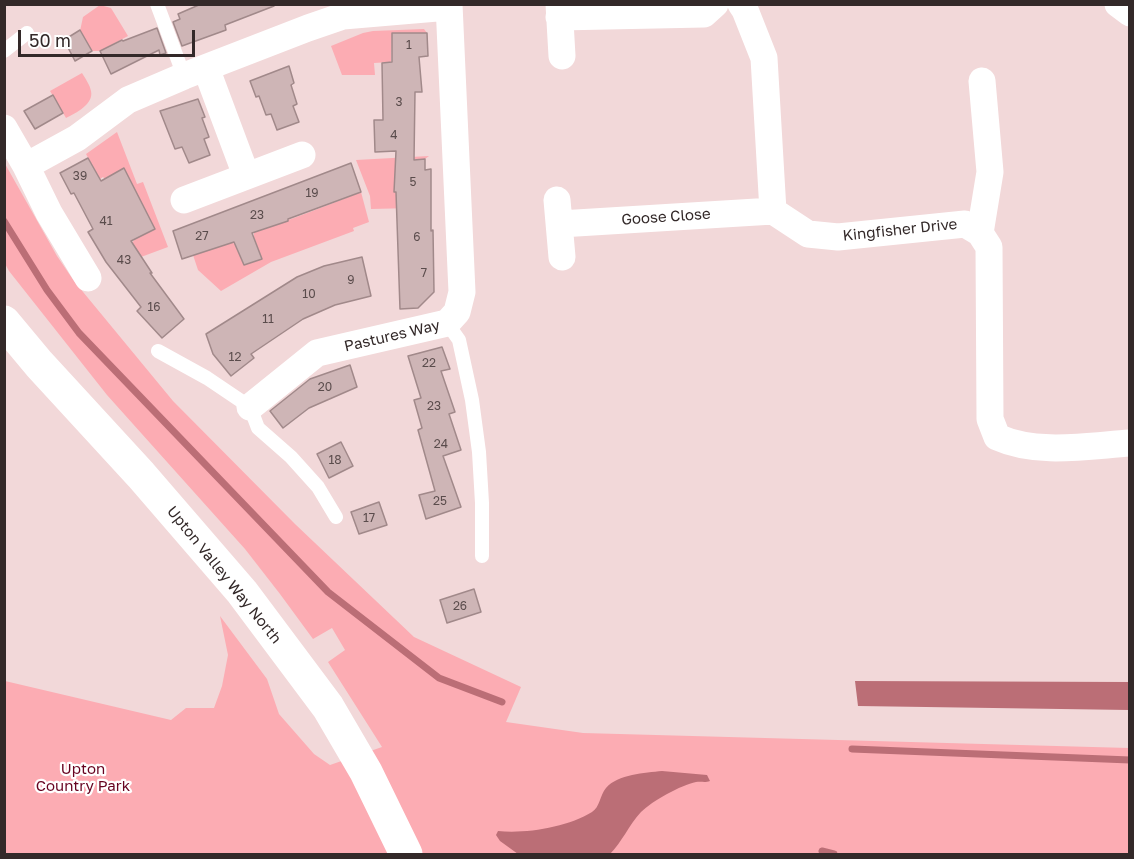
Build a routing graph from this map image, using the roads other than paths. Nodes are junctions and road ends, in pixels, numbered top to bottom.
1 (157, 4) edge
2 (715, 4) edge
3 (741, 4) edge
4 (1118, 4) edge
5 (449, 6) edge
6 (559, 11) edge
7 (1130, 13) edge
8 (27, 33) dead end
9 (4, 51) edge
10 (562, 56) dead end
11 (195, 72) junction
12 (982, 81) dead end
13 (4, 128) edge
14 (302, 155) dead end
15 (26, 166) junction
16 (246, 175) junction
17 (184, 200) dead end
18 (773, 210) junction
19 (980, 233) junction
20 (562, 257) dead end
21 (88, 278) dead end
22 (4, 322) edge
23 (447, 323) junction
24 (158, 351) dead end
25 (250, 407) junction
26 (1130, 443) edge
27 (336, 517) dead end
28 (482, 556) dead end
29 (406, 855) edge

1 - 11 lane
2 - 6 street
3 - 18 street
4 - 7 street
5 - 11 street
5 - 23 street, Pastures Way
6 - 10 street
8 - 9 lane
11 - 15 street
11 - 16 street
12 - 19 street, Kingfisher Drive
13 - 15 street
14 - 16 street
15 - 21 street
16 - 17 street
18 - 19 street, Kingfisher Drive
18 - 20 street, Goose Close
19 - 26 street
22 - 29 street, Upton Valley Way North
23 - 25 street, Pastures Way
23 - 28 lane
24 - 25 lane
25 - 27 lane

